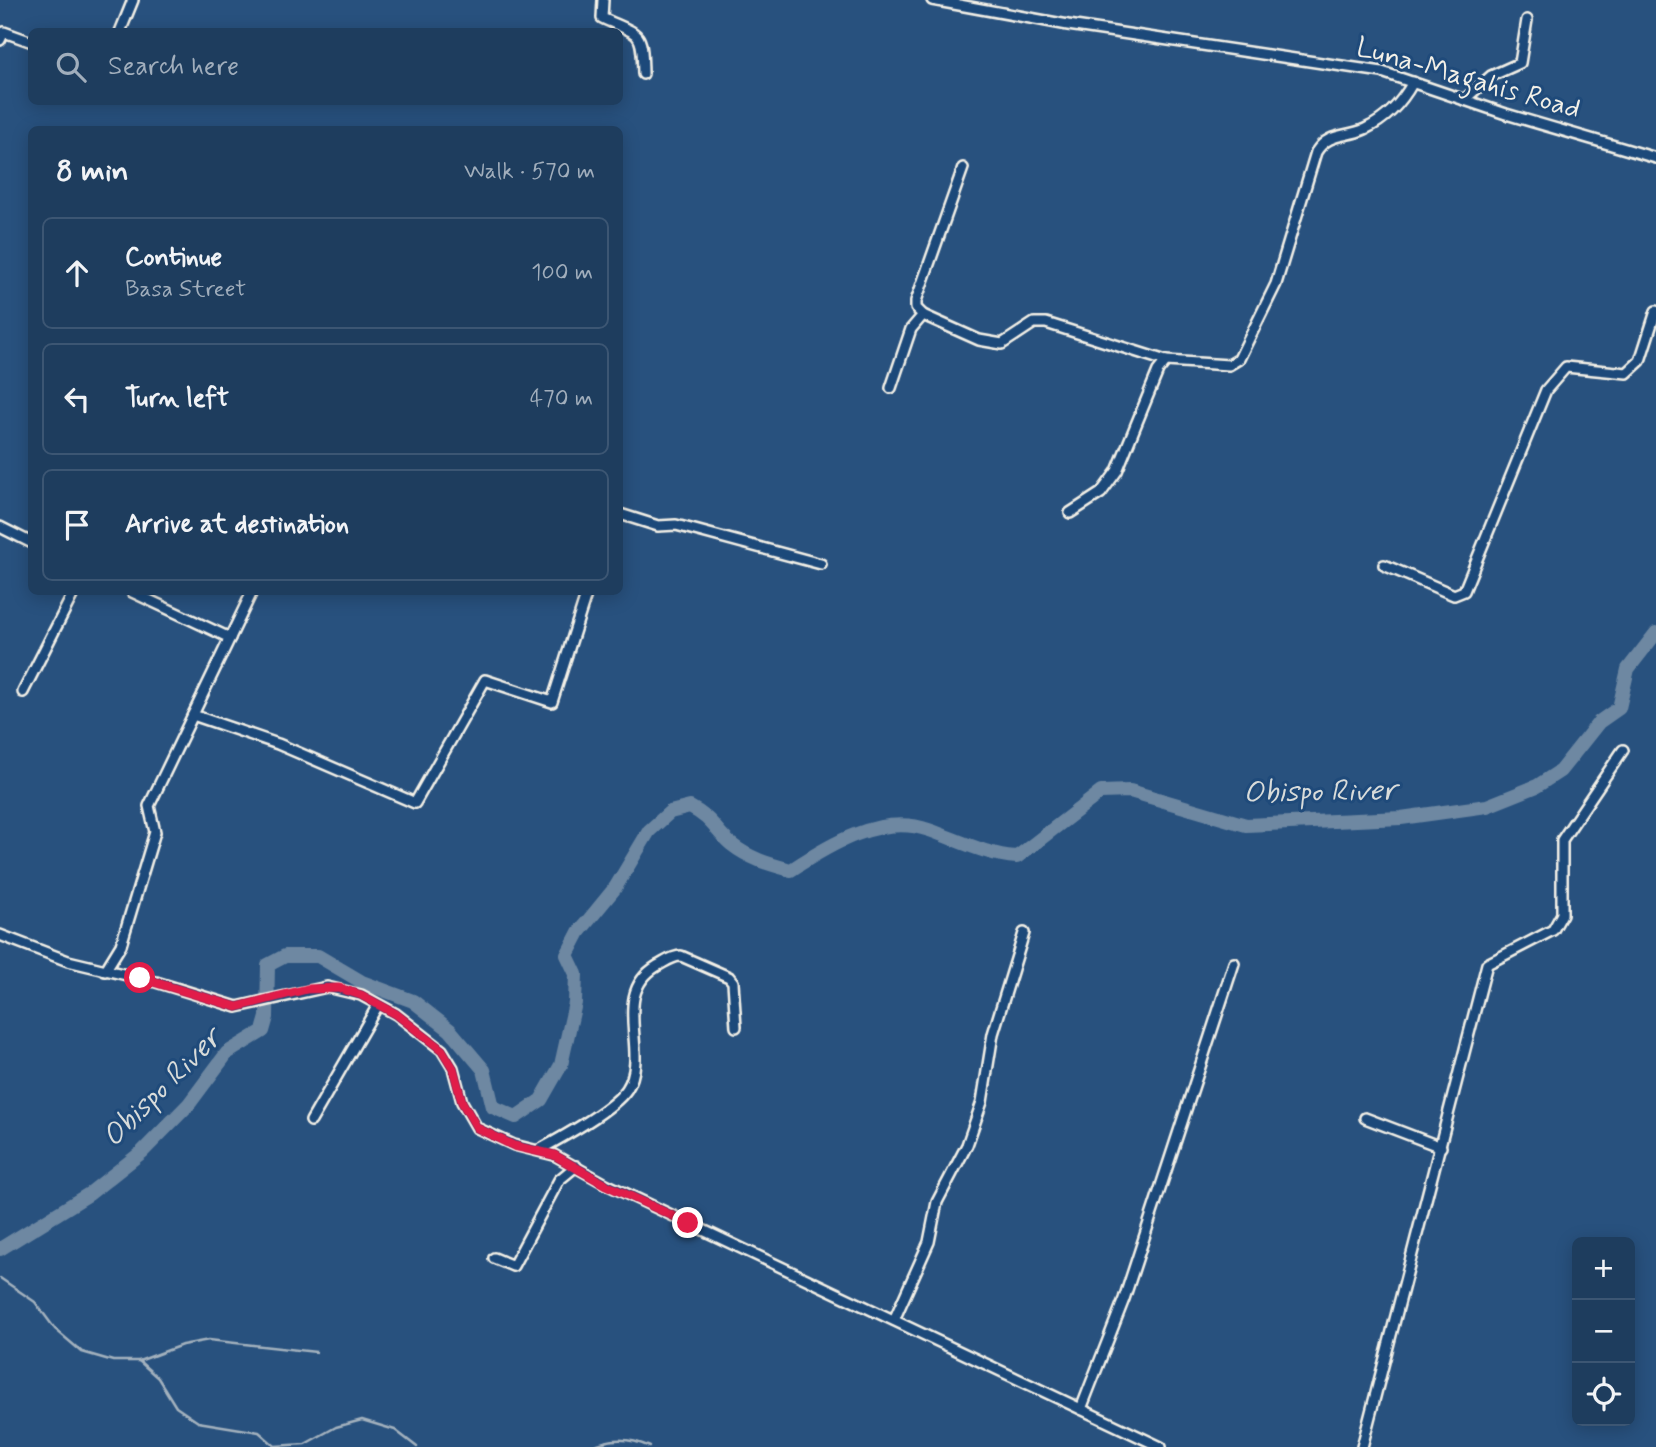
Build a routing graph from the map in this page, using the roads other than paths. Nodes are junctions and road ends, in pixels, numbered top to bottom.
1 (133, 0) edge
2 (603, 0) edge
3 (932, 0) edge
4 (1527, 20) dead end
5 (122, 28) edge
6 (0, 40) edge
7 (28, 41) edge
8 (643, 74) dead end
9 (1413, 82) junction
10 (1464, 100) junction
11 (1656, 158) edge
12 (963, 169) dead end
13 (1656, 311) edge
14 (922, 315) junction
15 (1166, 361) junction
16 (891, 388) dead end
17 (1070, 513) dead end
18 (623, 515) edge
19 (0, 527) edge
20 (28, 541) edge
21 (821, 564) dead end
22 (1384, 565) dead end
23 (72, 595) edge
24 (138, 595) edge
25 (251, 595) edge
26 (586, 595) edge
27 (230, 638) junction
28 (23, 692) dead end
29 (193, 715) junction
30 (1623, 750) dead end
31 (1024, 933) dead end
32 (0, 935) edge
33 (1234, 963) dead end
34 (105, 971) junction
35 (378, 1004) junction
36 (736, 1027) dead end
37 (1365, 1118) dead end
38 (311, 1121) dead end
39 (1441, 1147) junction
40 (539, 1150) junction
41 (576, 1166) junction
42 (494, 1258) dead end
43 (894, 1320) junction
44 (1081, 1409) junction
45 (1161, 1447) edge
46 (1362, 1447) edge

1 - 5 street
2 - 8 street
3 - 9 street, Luna-Magahis Road
4 - 10 street
6 - 7 street
9 - 10 street, Luna-Magahis Road
9 - 15 street
10 - 11 street, Luna-Magahis Road
12 - 14 street
13 - 22 street
14 - 15 street
14 - 16 street
15 - 17 street
18 - 21 street
19 - 20 street
23 - 28 street
24 - 27 street
25 - 27 street
26 - 29 street
27 - 29 street
29 - 34 street
30 - 39 street
31 - 43 street
32 - 34 street
33 - 44 street
34 - 35 street
35 - 38 street
35 - 40 street
36 - 40 street
37 - 39 street
39 - 46 street
40 - 41 street
41 - 42 street
41 - 43 street
43 - 44 street
44 - 45 street

